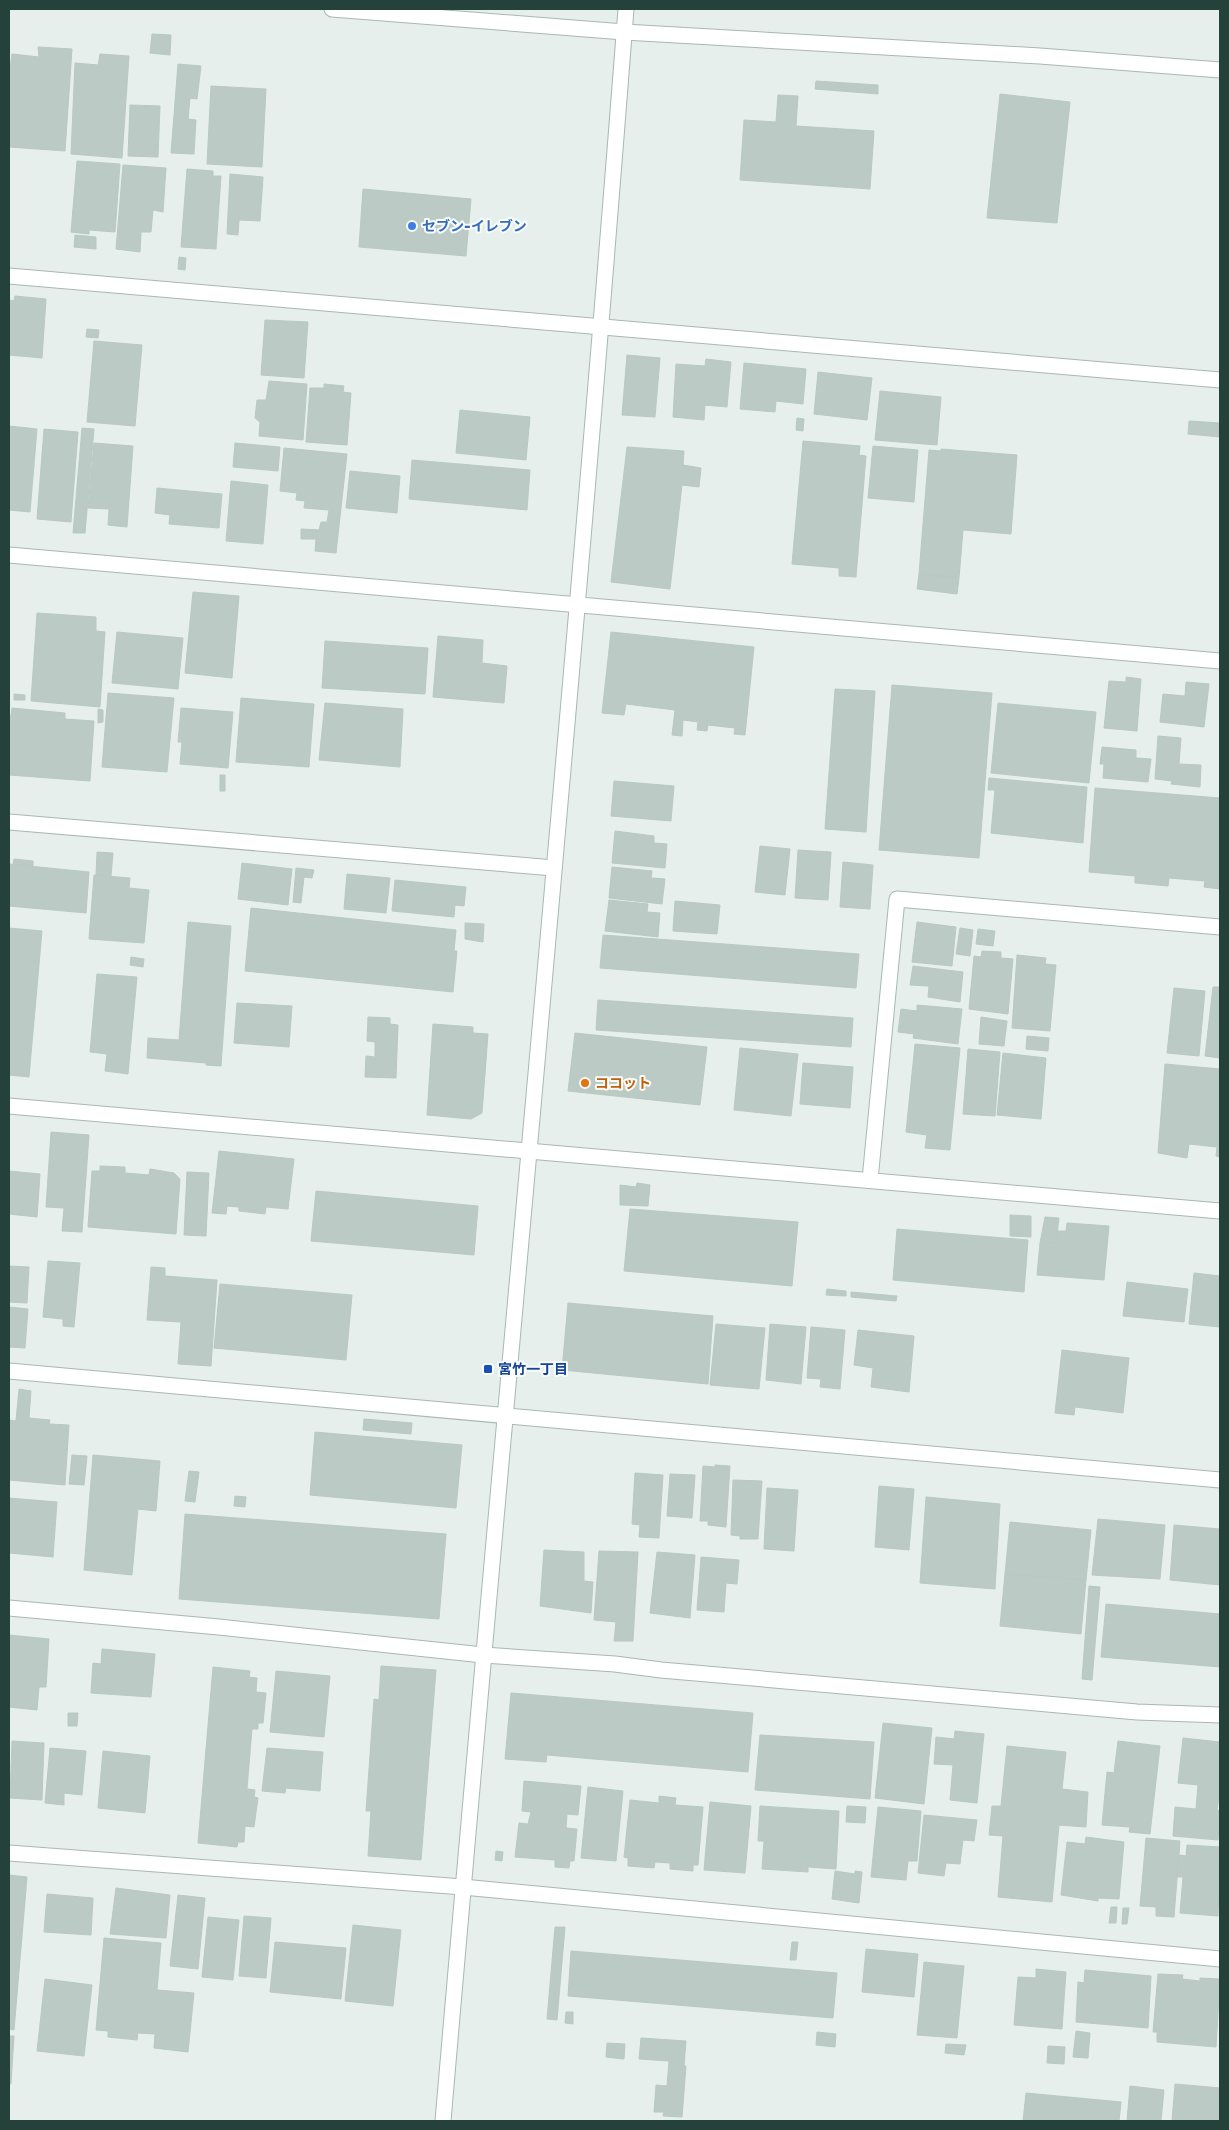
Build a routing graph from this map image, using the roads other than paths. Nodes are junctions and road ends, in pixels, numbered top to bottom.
1 (332, 9) edge
2 (626, 9) edge
3 (624, 32) junction
4 (1220, 70) edge
5 (9, 276) edge
6 (601, 328) junction
7 (1220, 380) edge
8 (9, 556) edge
9 (577, 605) junction
10 (1220, 661) edge
11 (9, 822) edge
12 (554, 868) junction
13 (1220, 927) edge
14 (9, 1106) edge
15 (530, 1150) junction
16 (870, 1180) junction
17 (1220, 1210) edge
18 (9, 1371) edge
19 (506, 1414) junction
20 (1220, 1480) edge
21 (9, 1608) edge
22 (484, 1655) junction
23 (1220, 1714) edge
24 (9, 1853) edge
25 (463, 1887) junction
26 (1220, 1959) edge
27 (443, 2121) edge

1 - 3 street
2 - 3 street
3 - 4 street
3 - 6 street
5 - 6 street
6 - 7 street
6 - 9 street
8 - 9 street
9 - 10 street
9 - 12 street
11 - 12 street
12 - 15 street
13 - 16 street
14 - 15 street
15 - 16 street
15 - 19 street
16 - 17 street
18 - 19 street
19 - 20 street
19 - 22 street
21 - 22 street
22 - 23 street
22 - 25 street
24 - 25 street
25 - 26 street
25 - 27 street

